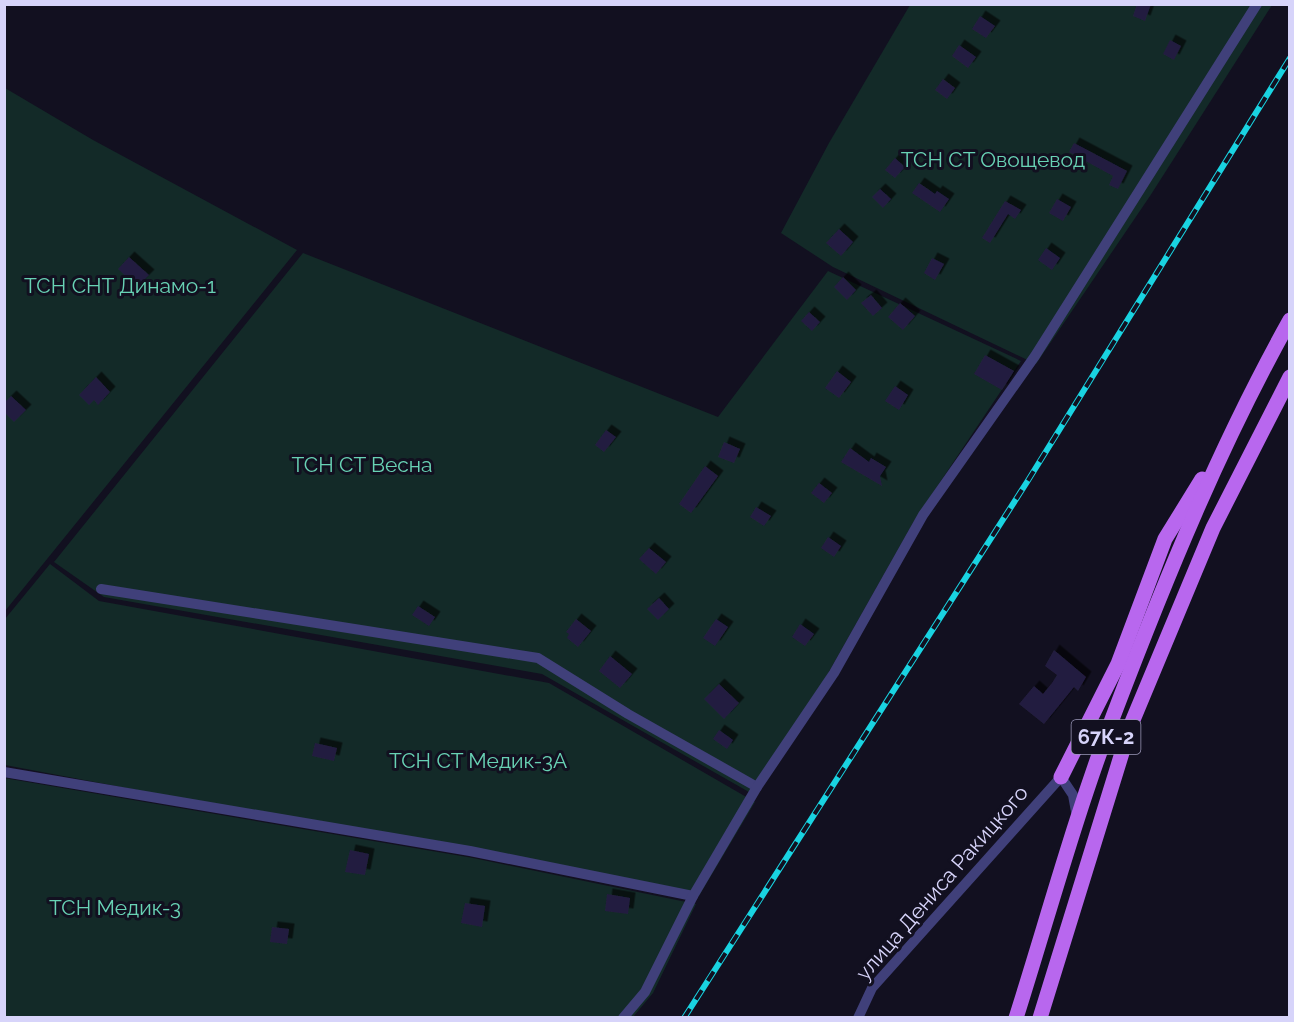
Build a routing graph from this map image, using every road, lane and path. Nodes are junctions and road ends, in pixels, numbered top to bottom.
1 (1257, 4) edge
2 (1290, 320) edge
3 (1290, 377) edge
4 (1216, 463) junction
5 (101, 589) dead end
6 (4, 772) edge
7 (1061, 777) junction
8 (757, 787) junction
9 (1078, 823) junction
10 (693, 896) junction
11 (623, 1017) edge
12 (858, 1017) edge
13 (1016, 1017) edge
14 (1040, 1017) edge

1 - 8 street
2 - 4 main road, 67К-2
3 - 14 main road, 67К-2
4 - 7 main road
4 - 9 main road, 67К-2
5 - 8 street
6 - 10 street
7 - 9 street
7 - 12 street, улица Дениса Ракицкого
8 - 10 street
9 - 13 main road, 67К-2
10 - 11 street

